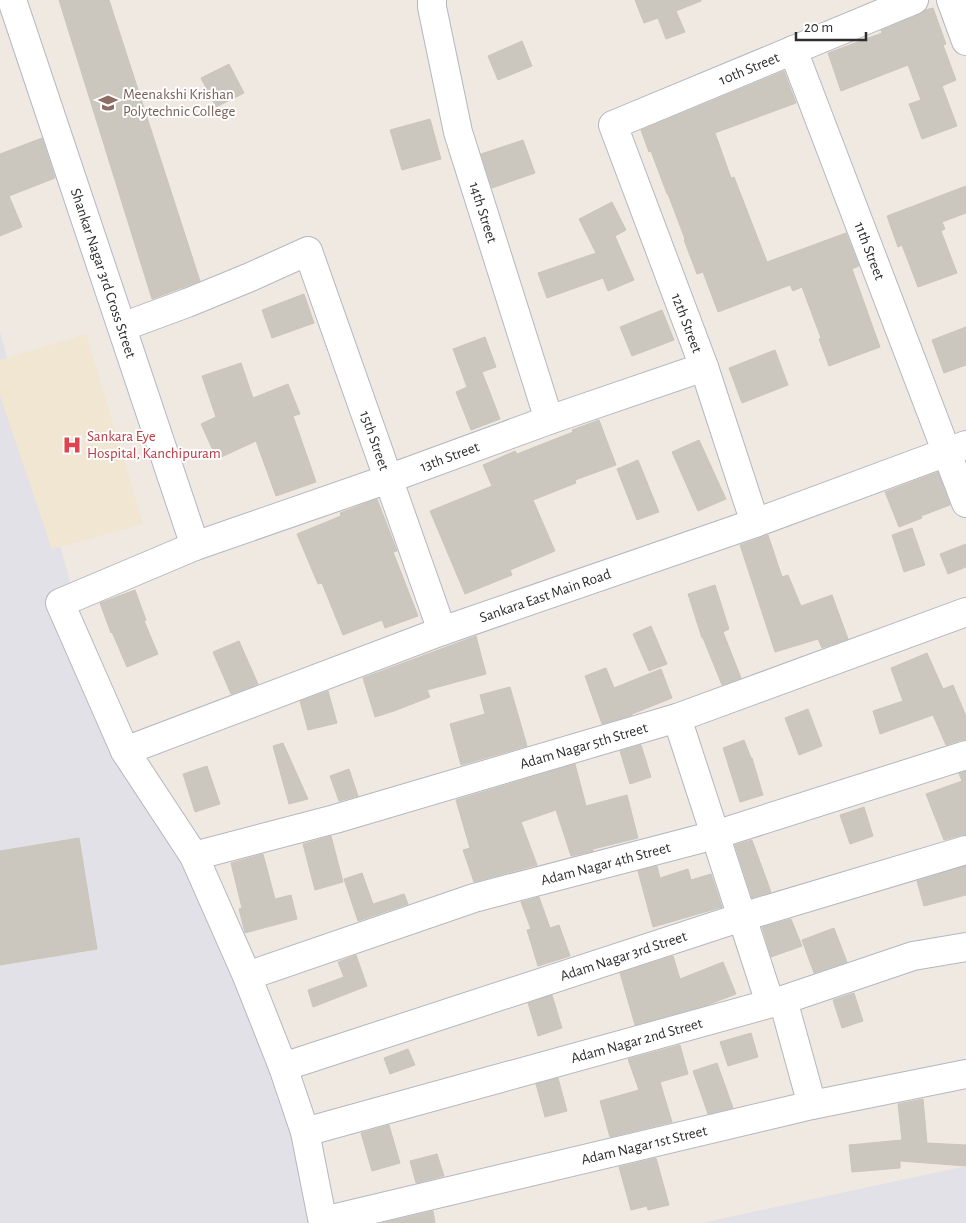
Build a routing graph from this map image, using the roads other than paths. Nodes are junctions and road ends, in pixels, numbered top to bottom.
1 (12, 0) edge
2 (432, 0) edge
3 (914, 0) edge
4 (951, 0) edge
5 (966, 41) edge
6 (793, 50) junction
7 (613, 125) joint
8 (122, 327) junction
9 (704, 367) junction
10 (549, 420) junction
11 (956, 449) edge
12 (388, 479) junction
13 (966, 503) edge
14 (755, 523) junction
15 (195, 546) junction
16 (966, 612) edge
17 (442, 631) junction
18 (677, 718) junction
19 (126, 751) junction
20 (966, 755) edge
21 (715, 835) junction
22 (966, 850) edge
23 (194, 856) junction
24 (742, 917) junction
25 (966, 947) edge
26 (247, 976) junction
27 (776, 1002) junction
28 (283, 1068) junction
29 (966, 1074) edge
30 (812, 1105) junction
31 (305, 1132) junction
32 (323, 1222) edge

1 - 8 street, Shankar Nagar 3rd Cross Street
2 - 10 street, 14th Street
3 - 6 street, 10th Street
4 - 5 street
6 - 7 street, 10th Street
6 - 11 street, 11th Street
7 - 9 street, 12th Street
8 - 12 street, 15th Street
8 - 15 street, Shankar Nagar 3rd Cross Street
9 - 10 street, 13th Street
9 - 14 street, 12th Street
10 - 12 street, 13th Street
11 - 13 street, 11th Street
11 - 14 street, Sankara East Main Road
12 - 15 street, 13th Street
12 - 17 street, 15th Street
14 - 17 street, Sankara East Main Road
15 - 19 street, 13th Street
16 - 18 street, Adam Nagar 5th Street
17 - 19 street, Sankara East Main Road
18 - 21 street
18 - 23 street, Adam Nagar 5th Street
19 - 23 street
20 - 21 street, Adam Nagar 4th Street
21 - 24 street
21 - 26 street, Adam Nagar 4th Street
22 - 24 street, Adam Nagar 3rd Street
23 - 26 street
24 - 27 street
24 - 28 street, Adam Nagar 3rd Street
25 - 27 street, Adam Nagar 2nd Street
26 - 28 street
27 - 30 street
27 - 31 street, Adam Nagar 2nd Street
28 - 31 street
29 - 30 street, Adam Nagar 1st Street
30 - 32 street, Adam Nagar 1st Street
31 - 32 street

